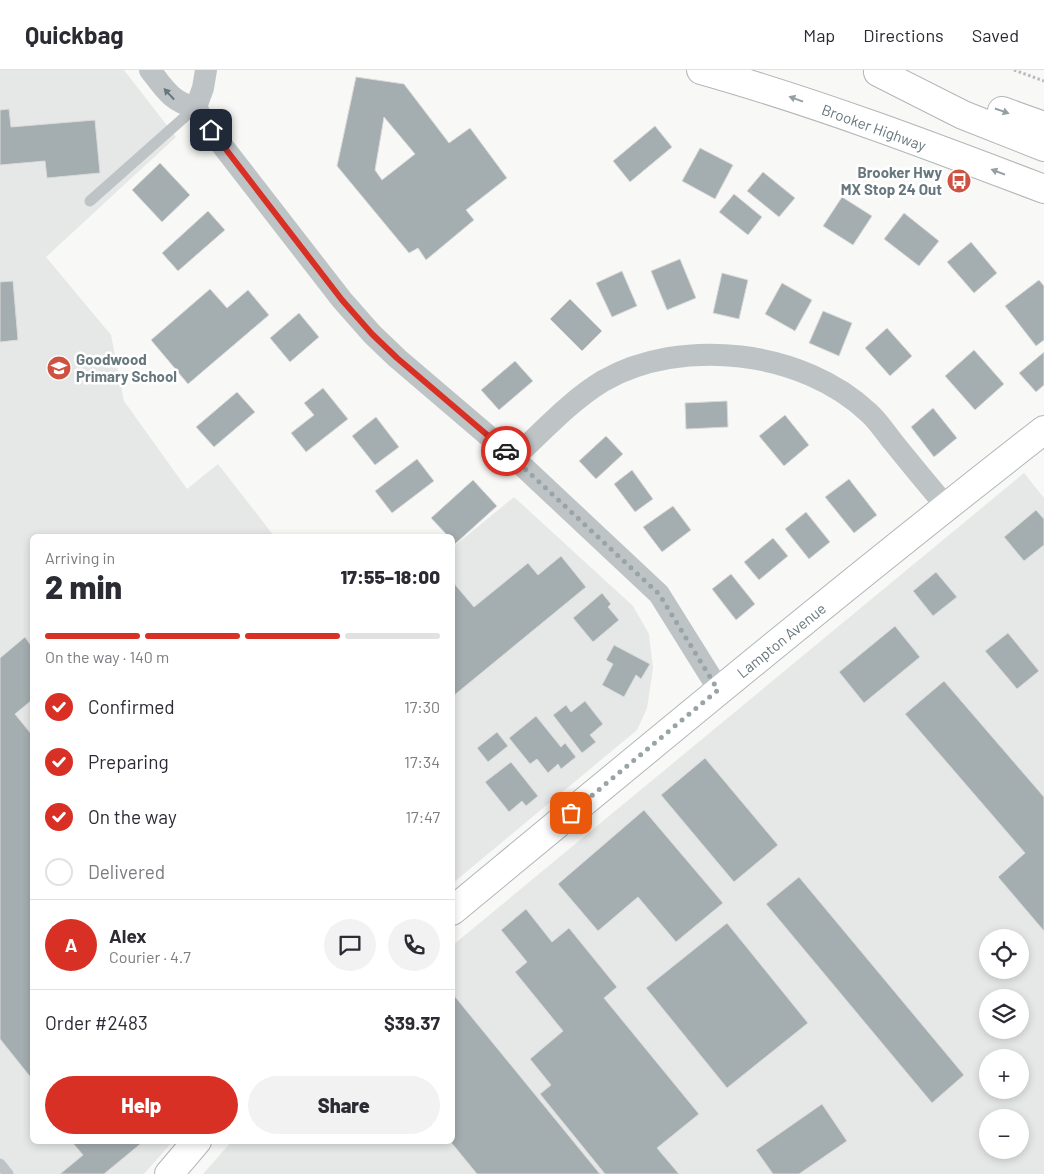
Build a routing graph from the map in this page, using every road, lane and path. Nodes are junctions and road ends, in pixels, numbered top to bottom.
1 (150, 70) edge
2 (206, 70) edge
3 (701, 70) edge
4 (1014, 70) edge
5 (875, 71) edge
6 (1044, 81) edge
7 (196, 108) junction
8 (1044, 126) edge
9 (1044, 147) edge
10 (1044, 189) edge
11 (90, 201) dead end
12 (1044, 430) edge
13 (514, 458) junction
14 (946, 506) junction
15 (718, 690) junction
16 (455, 908) edge
17 (194, 1144) edge
18 (0, 1164) edge
19 (8, 1174) edge
20 (169, 1174) edge

7 -> 1 street
2 - 7 street
10 -> 3 main road, Brooker Highway
4 - 6 path
5 -> 8 main road
5 - 9 main road
7 - 11 lane
7 - 13 street
12 - 14 main road, Lampton Avenue
13 - 14 street
13 - 15 street
14 - 15 main road, Lampton Avenue
15 - 16 main road, Lampton Avenue
17 - 20 main road
18 - 19 lane

